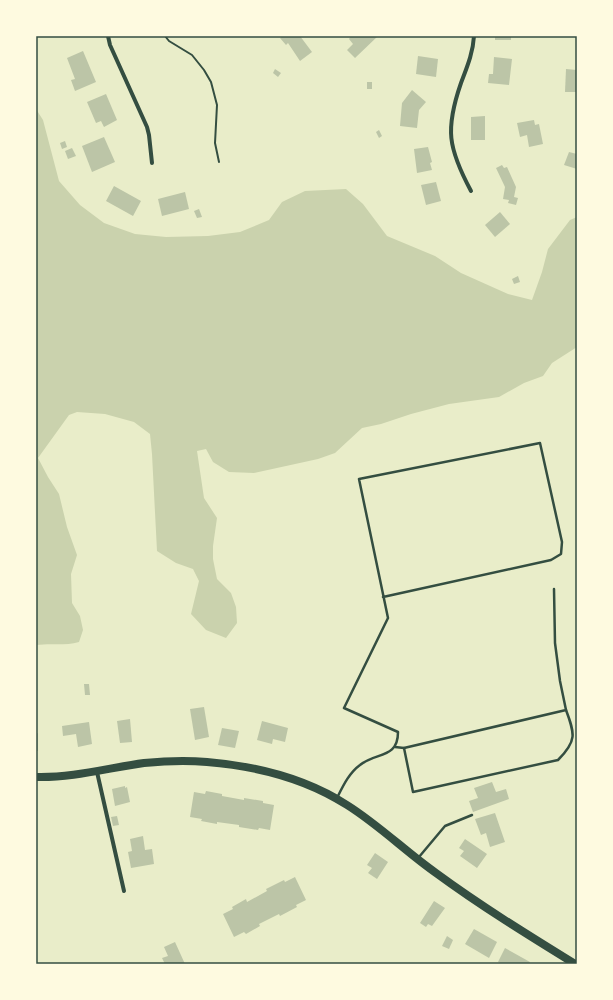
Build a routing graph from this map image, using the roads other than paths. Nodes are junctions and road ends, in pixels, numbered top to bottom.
1 (108, 36) edge
2 (474, 36) edge
3 (152, 163) dead end
4 (471, 191) dead end
5 (554, 589) dead end
6 (383, 597) junction
7 (566, 710) junction
8 (395, 748) junction
9 (404, 748) junction
10 (97, 772) junction
11 (36, 777) edge
12 (336, 798) junction
13 (472, 815) dead end
14 (417, 859) junction
15 (124, 891) dead end
16 (575, 964) edge

1 - 3 street
2 - 4 street
5 - 7 lane
6 - 6 lane
6 - 8 lane
7 - 9 lane
7 - 9 lane
8 - 9 lane
8 - 12 lane
10 - 11 main road
10 - 12 main road
10 - 15 street
12 - 14 main road
13 - 14 lane
14 - 16 main road

